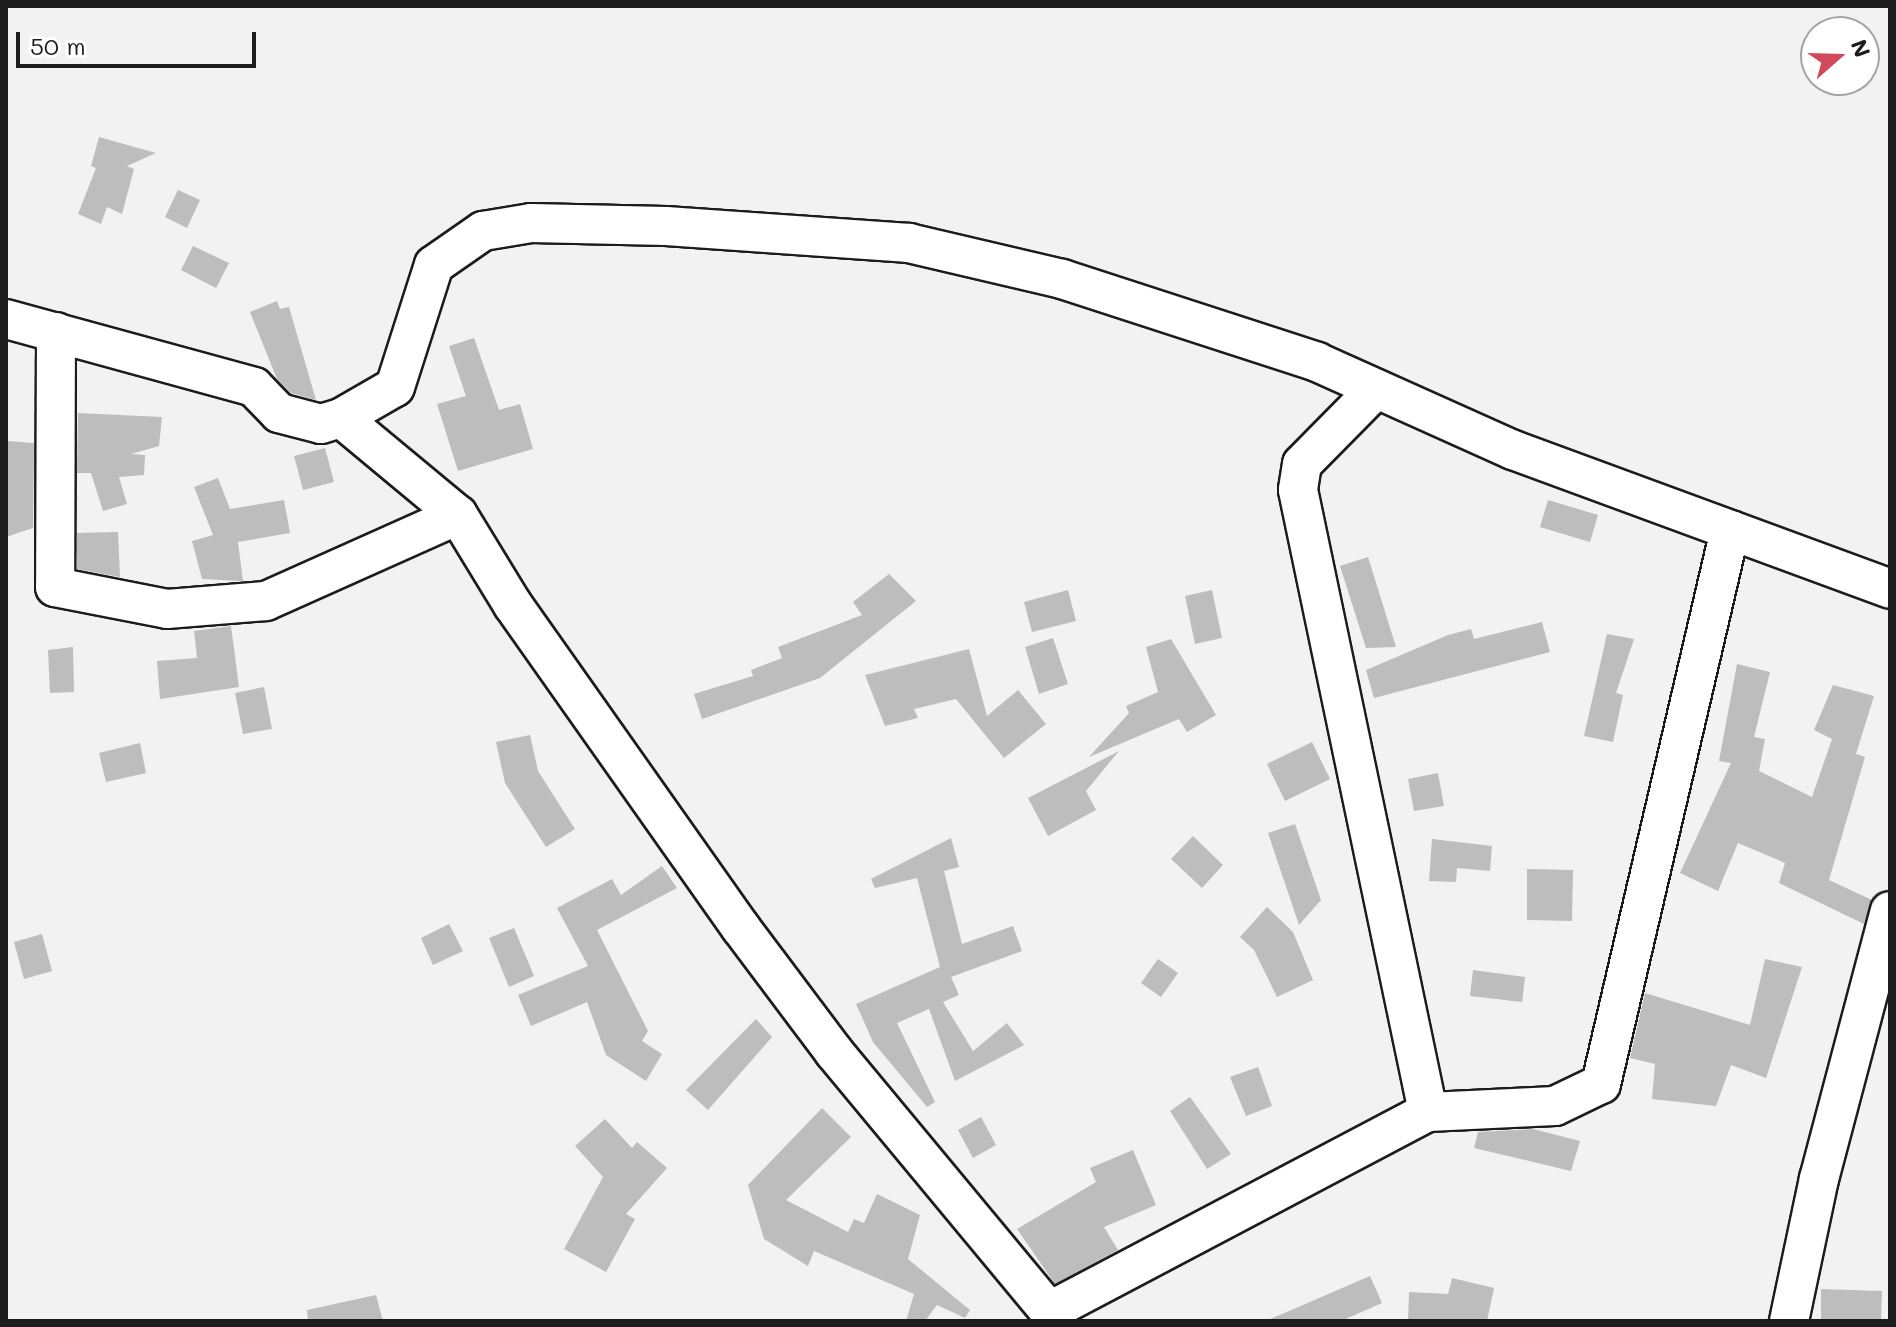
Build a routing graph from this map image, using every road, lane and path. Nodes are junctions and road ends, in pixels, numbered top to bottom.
1 (6, 319) edge
2 (56, 332) junction
3 (1376, 389) junction
4 (341, 418) junction
5 (458, 515) junction
6 (1730, 530) junction
7 (1890, 589) edge
8 (1890, 911) edge
9 (1428, 1112) junction
10 (1053, 1316) edge
11 (1789, 1321) edge

1 - 2 street
2 - 4 street
2 - 5 street
3 - 4 street
3 - 6 street
3 - 9 street
4 - 5 street
5 - 10 street
6 - 7 street
6 - 9 street
8 - 11 street
9 - 10 street

